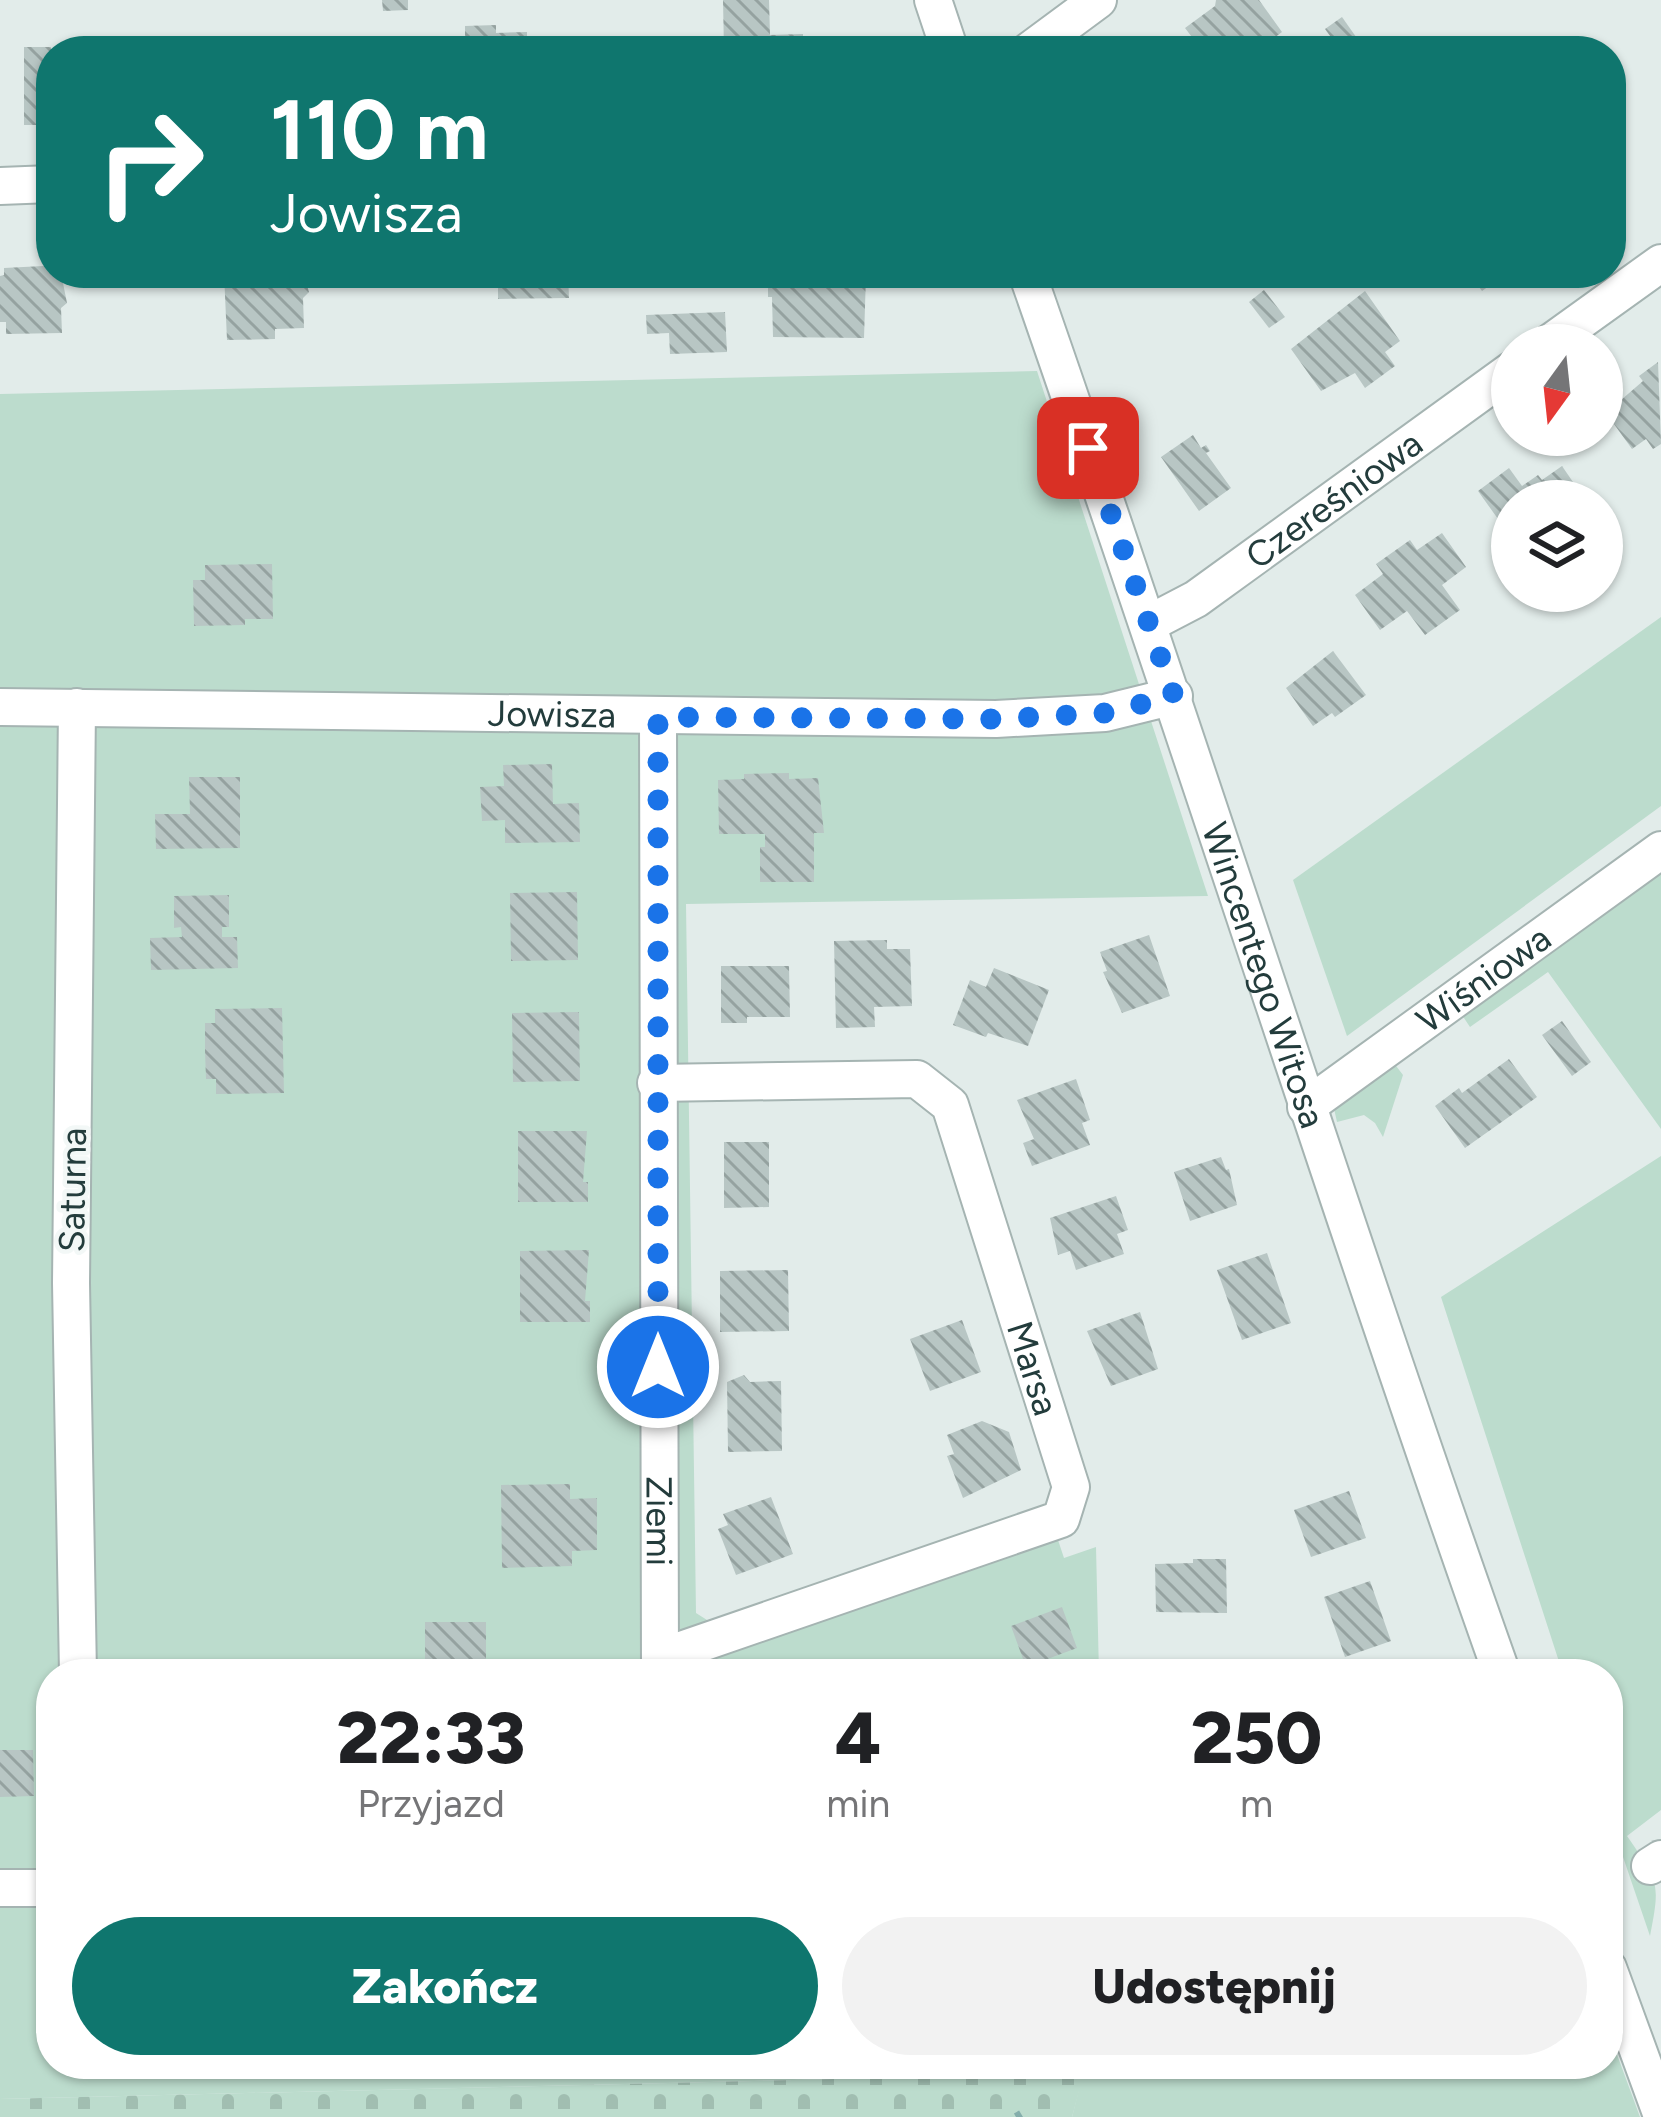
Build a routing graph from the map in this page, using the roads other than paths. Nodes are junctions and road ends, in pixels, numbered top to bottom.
1 (933, 0) edge
2 (1098, 0) edge
3 (945, 36) edge
4 (1049, 36) edge
5 (36, 184) edge
6 (0, 185) edge
7 (1661, 262) edge
8 (1626, 287) edge
9 (1032, 288) edge
10 (1625, 288) edge
11 (1576, 324) edge
12 (1491, 385) edge
13 (1150, 623) junction
14 (1174, 696) junction
15 (0, 707) edge
16 (77, 707) junction
17 (658, 717) junction
18 (1661, 850) edge
19 (656, 1083) junction
20 (1306, 1107) junction
21 (78, 1659) edge
22 (661, 1659) edge
23 (677, 1659) edge
24 (1497, 1659) edge
25 (0, 1888) edge
26 (36, 1888) edge
27 (1623, 2009) edge
28 (1661, 2113) edge

1 - 3 street
2 - 4 street
5 - 6 street
7 - 8 street
9 - 13 street, Wincentego Witosa
10 - 11 street
12 - 13 street, Czereśniowa
13 - 14 street, Wincentego Witosa
14 - 17 street, Jowisza
14 - 20 street, Wincentego Witosa
15 - 16 street, Jowisza
16 - 17 street, Jowisza
16 - 21 street, Saturna
17 - 19 street, Ziemi
18 - 20 street, Wiśniowa
19 - 22 street, Ziemi
19 - 23 street, Marsa
20 - 24 street, Wincentego Witosa
25 - 26 street
27 - 28 street

